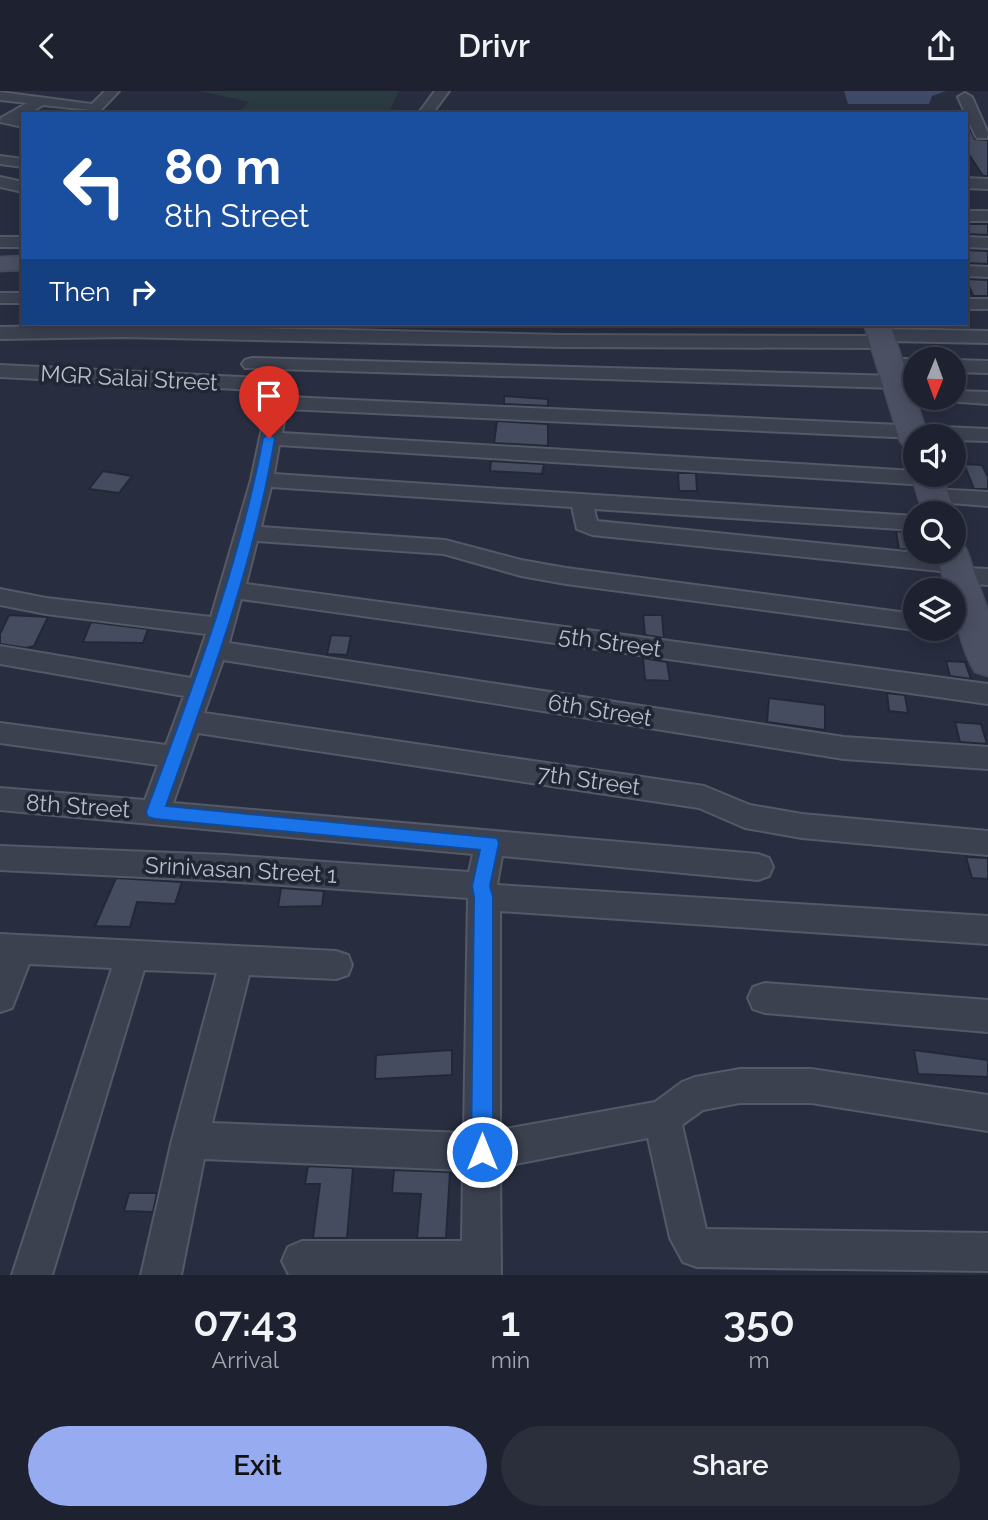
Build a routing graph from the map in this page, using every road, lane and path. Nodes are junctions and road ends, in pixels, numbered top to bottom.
1 (112, 91) edge
2 (442, 91) edge
3 (0, 96) edge
4 (35, 97) edge
5 (965, 97) dead end
6 (426, 112) edge
7 (3, 121) edge
8 (21, 123) edge
9 (985, 135) edge
10 (0, 160) edge
11 (21, 163) edge
12 (0, 183) edge
13 (968, 183) edge
14 (988, 184) edge
15 (21, 187) edge
16 (968, 216) edge
17 (988, 216) edge
18 (0, 242) edge
19 (21, 242) edge
20 (968, 242) edge
21 (988, 243) edge
22 (21, 263) edge
23 (0, 264) edge
24 (968, 271) edge
25 (988, 271) edge
26 (0, 298) edge
27 (21, 298) edge
28 (968, 303) edge
29 (988, 304) edge
30 (268, 329) edge
31 (0, 333) edge
32 (988, 337) edge
33 (895, 363) edge
34 (252, 364) junction
35 (966, 366) edge
36 (988, 367) edge
37 (0, 371) edge
38 (239, 383) junction
39 (966, 397) edge
40 (988, 398) edge
41 (278, 403) junction
42 (911, 424) edge
43 (988, 435) edge
44 (903, 436) edge
45 (966, 436) edge
46 (269, 438) junction
47 (262, 480) junction
48 (931, 490) edge
49 (988, 499) edge
50 (582, 500) junction
51 (903, 522) edge
52 (246, 533) junction
53 (964, 567) edge
54 (232, 590) junction
55 (0, 597) edge
56 (903, 620) edge
57 (217, 638) junction
58 (979, 647) edge
59 (0, 655) edge
60 (199, 689) junction
61 (988, 694) edge
62 (188, 721) junction
63 (0, 733) edge
64 (176, 757) junction
65 (988, 758) edge
66 (0, 799) edge
67 (155, 812) junction
68 (490, 843) junction
69 (988, 843) edge
70 (0, 858) edge
71 (758, 867) dead end
72 (482, 891) junction
73 (988, 930) edge
74 (9, 948) edge
75 (132, 955) junction
76 (237, 958) junction
77 (337, 965) dead end
78 (0, 997) edge
79 (765, 997) dead end
80 (988, 1016) edge
81 (988, 1113) edge
82 (662, 1118) junction
83 (190, 1140) junction
84 (482, 1152) junction
85 (988, 1252) edge
86 (302, 1261) dead end
87 (481, 1268) edge
88 (32, 1275) edge
89 (161, 1275) edge

1 - 4 street
2 - 6 street
3 - 4 street
4 - 7 street
5 - 9 street
7 - 8 street
10 - 11 street
12 - 15 street
13 - 14 street
16 - 17 street
18 - 19 street
20 - 21 street
22 - 23 street
24 - 25 street
26 - 27 street
28 - 29 street
30 - 31 street
30 - 33 street
30 - 34 street
32 - 33 street
33 - 34 street
33 - 42 street
34 - 38 street
35 - 36 street
37 - 38 street, MGR Salai Street
38 - 41 street, MGR Salai Street
39 - 40 street
41 - 44 street
41 - 46 street
43 - 45 street
46 - 47 street
46 - 48 street
47 - 50 street
47 - 52 street
48 - 49 street
50 - 51 street
50 - 53 street
52 - 54 street
52 - 56 street
53 - 58 street
54 - 57 street
54 - 61 street, 5th Street
55 - 57 street, 6th Street
57 - 60 street
57 - 65 street, 6th Street
59 - 60 street
60 - 62 street
62 - 64 street
62 - 69 street, 7th Street
63 - 64 street
64 - 67 street
66 - 67 street, 8th Street
67 - 68 street, 8th Street
68 - 71 street, 8th Street
68 - 72 street
70 - 72 street, Srinivasan Street 1
72 - 73 street, Srinivasan Street 1
72 - 84 street
74 - 75 street
74 - 78 street
75 - 76 street
75 - 88 street
76 - 77 street
76 - 83 street
79 - 80 street
81 - 82 street
82 - 84 street
82 - 85 street
83 - 84 street
83 - 89 street
84 - 87 street
86 - 87 street

